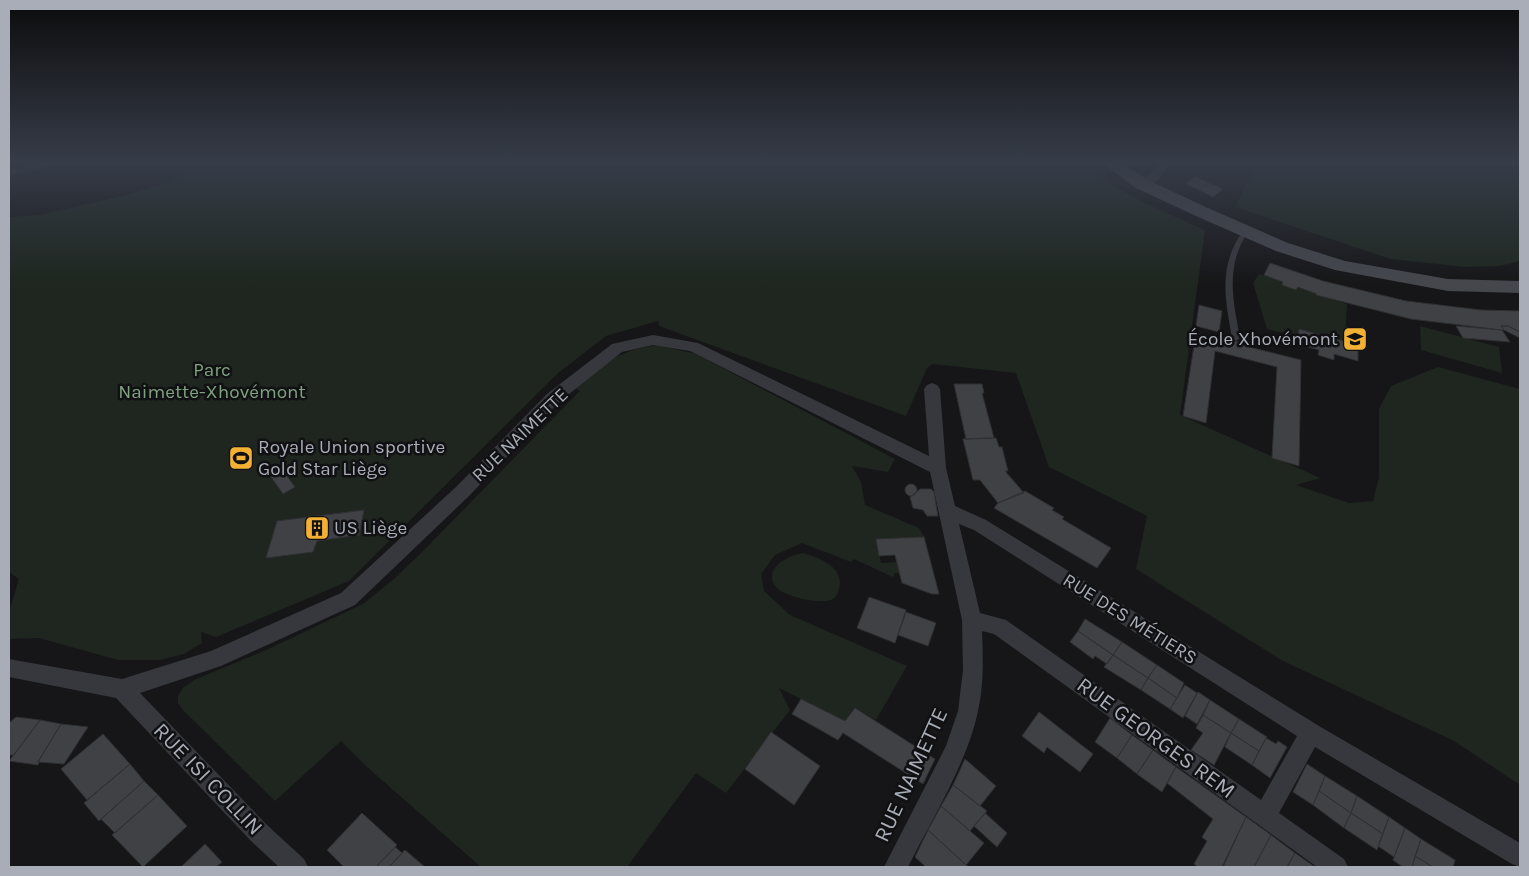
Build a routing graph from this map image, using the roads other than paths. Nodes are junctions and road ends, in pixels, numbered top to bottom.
1 (1183, 203) edge
2 (1245, 232) junction
3 (1520, 287) edge
4 (1236, 338) dead end
5 (932, 388) dead end
6 (938, 468) junction
7 (946, 510) junction
8 (972, 620) junction
9 (9, 668) edge
10 (122, 689) junction
11 (1311, 733) junction
12 (1265, 816) junction
13 (1520, 856) edge
14 (296, 867) edge
15 (896, 867) edge
16 (1336, 867) edge

1 - 2 street
2 - 3 street
2 - 4 lane
5 - 6 street, RUE NAIMETTE
6 - 7 street, RUE NAIMETTE
6 - 10 street, RUE NAIMETTE
7 - 8 street, RUE NAIMETTE
7 - 11 street, RUE DES MÉTIERS
8 - 12 street, RUE GEORGES REM
8 - 15 street, RUE NAIMETTE
9 - 10 street
10 - 14 street, RUE ISI COLLIN
11 - 12 street
11 - 13 street, RUE DES MÉTIERS
12 - 16 street, RUE GEORGES REM

